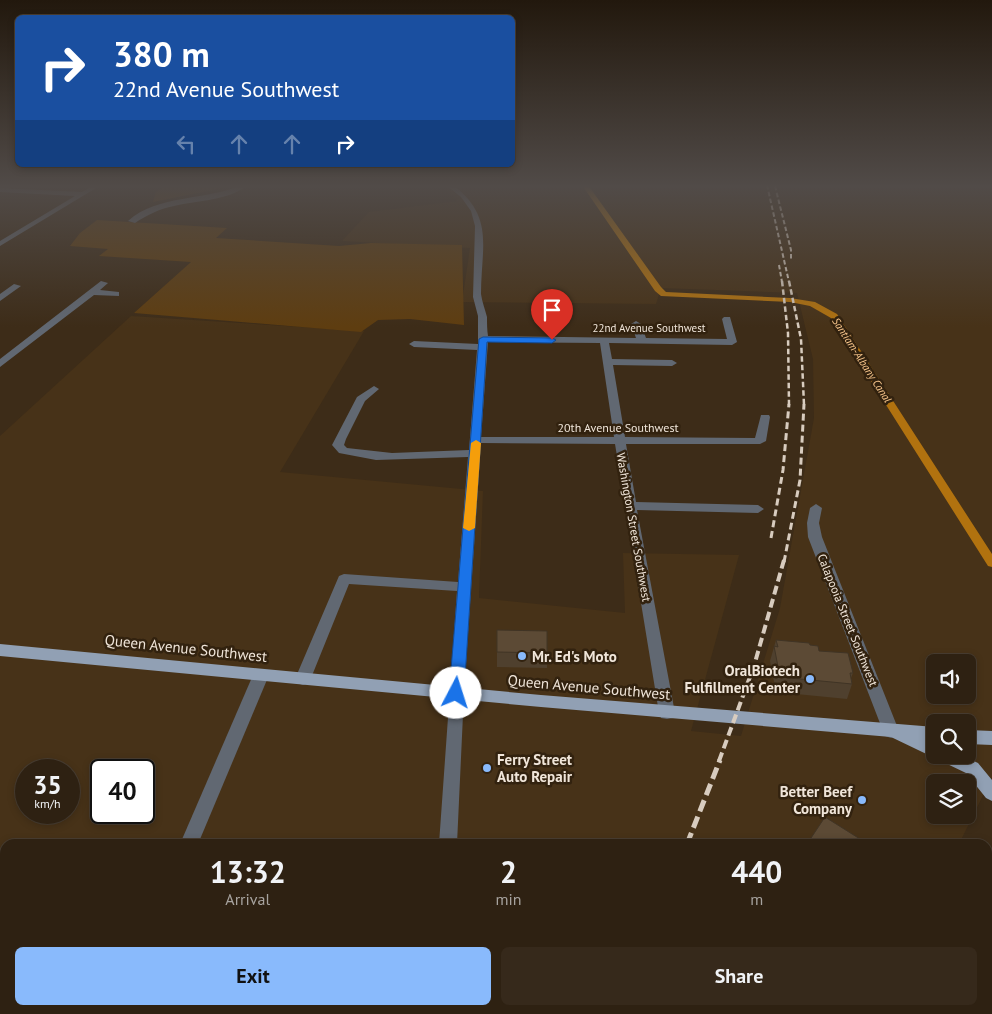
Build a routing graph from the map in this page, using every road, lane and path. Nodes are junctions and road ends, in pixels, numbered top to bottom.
1 (19, 232) edge
2 (479, 232) edge
3 (0, 237) edge
4 (11, 237) junction
5 (0, 244) edge
6 (104, 283) dead end
7 (17, 286) dead end
8 (92, 292) junction
9 (116, 294) dead end
10 (0, 298) edge
11 (727, 319) dead end
12 (636, 324) dead end
13 (604, 341) junction
14 (642, 341) junction
15 (483, 343) junction
16 (414, 344) dead end
17 (0, 350) edge
18 (16, 351) junction
19 (608, 362) junction
20 (672, 363) dead end
21 (0, 364) edge
22 (374, 389) dead end
23 (766, 417) dead end
24 (476, 440) junction
25 (620, 440) junction
26 (475, 454) junction
27 (630, 506) junction
28 (816, 508) dead end
29 (758, 509) dead end
30 (464, 587) junction
31 (0, 650) edge
32 (262, 675) junction
33 (303, 679) junction
34 (456, 693) junction
35 (667, 714) junction
36 (892, 731) junction
37 (926, 733) edge
38 (976, 737) edge
39 (992, 738) edge
40 (926, 747) edge
41 (963, 764) edge
42 (992, 793) edge
43 (191, 839) edge
44 (448, 839) edge

1 - 4 street
2 - 15 street
3 - 4 street
4 - 5 street
6 - 8 street
7 - 10 street
8 - 9 street
8 - 18 street
11 - 14 street, 22nd Avenue Southwest
12 - 14 street
13 - 14 street, 22nd Avenue Southwest
13 - 15 street, 22nd Avenue Southwest
13 - 19 street, Washington Street Southwest
15 - 16 street, 22nd Avenue Southwest
15 - 24 street
17 - 18 street
18 - 21 street
19 - 20 street
19 - 25 street, Washington Street Southwest
22 - 26 street
23 - 25 street, 20th Avenue Southwest
24 - 25 street, 20th Avenue Southwest
24 - 26 street
25 - 27 street, Washington Street Southwest
26 - 30 street
27 - 29 street
27 - 35 street, Washington Street Southwest
28 - 36 street, Calapooia Street Southwest
30 - 33 street
30 - 34 street
31 - 32 main road, Queen Avenue Southwest
32 - 33 main road, Queen Avenue Southwest
32 - 43 street
33 - 34 main road, Queen Avenue Southwest
34 - 35 main road, Queen Avenue Southwest
34 - 44 street
35 - 36 main road, Queen Avenue Southwest
36 - 37 main road, Queen Avenue Southwest
36 - 40 main road
38 - 39 main road
41 - 42 main road

